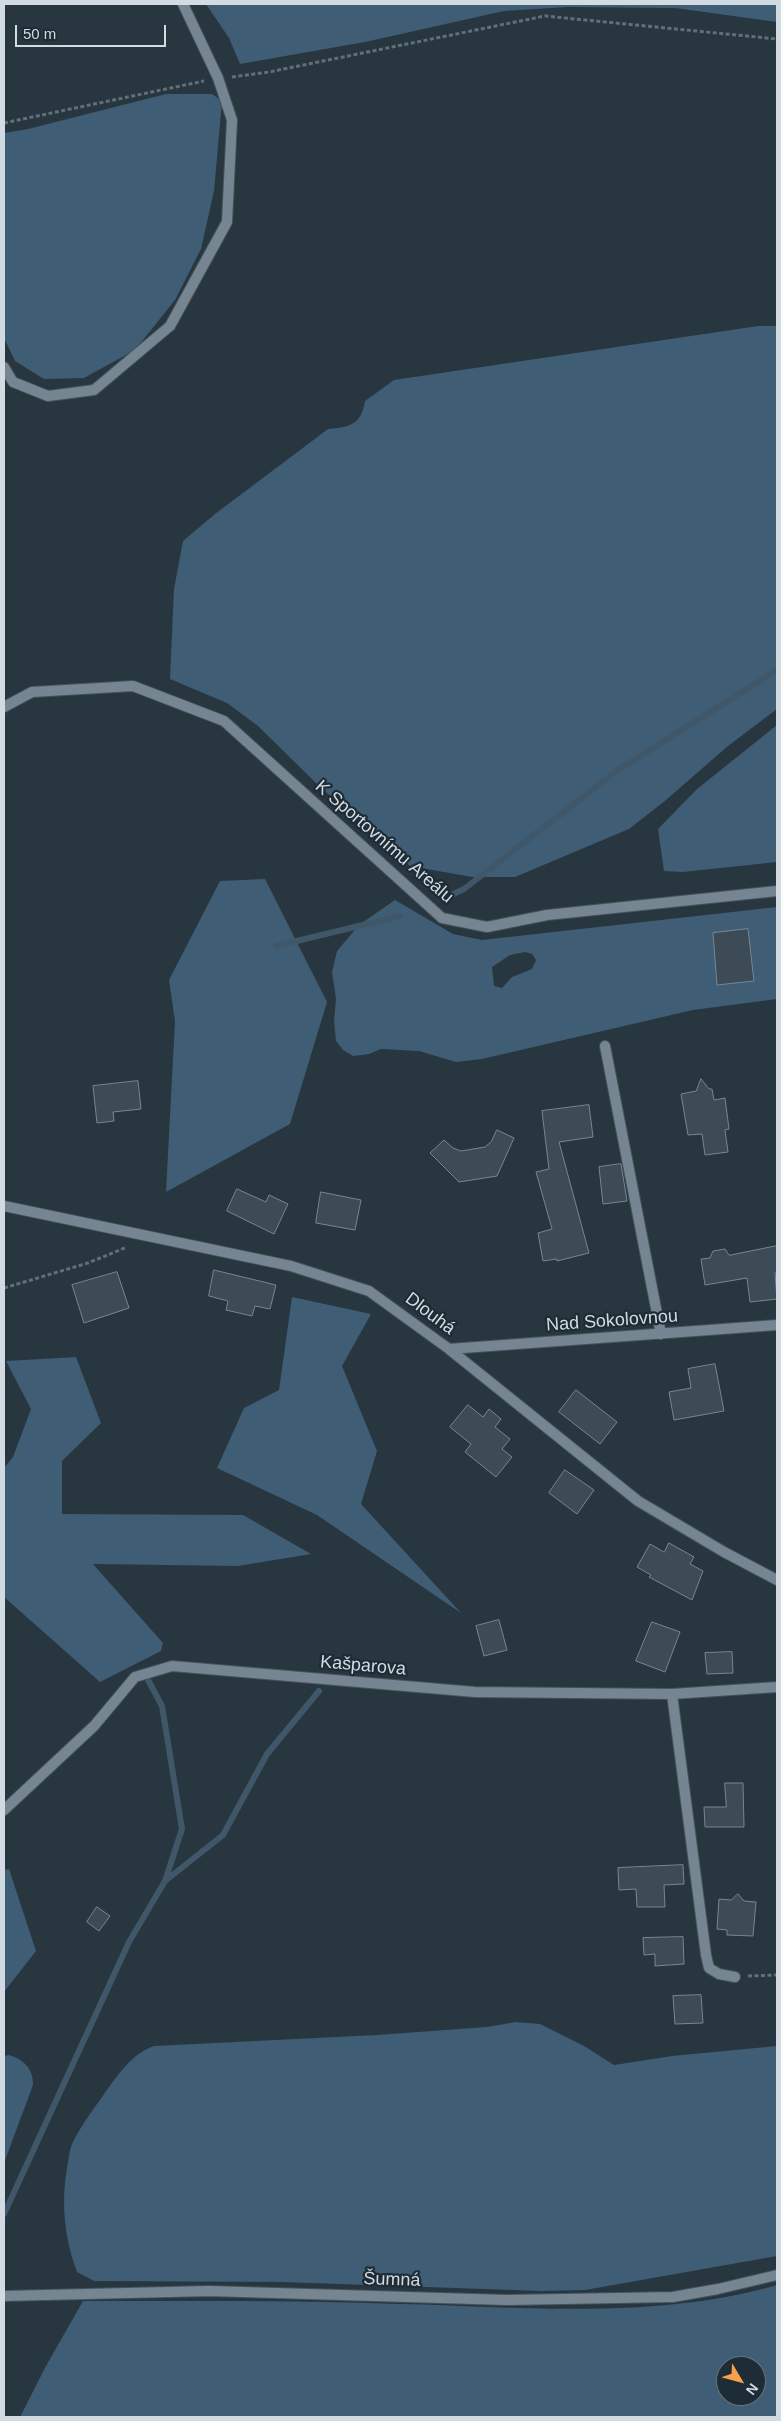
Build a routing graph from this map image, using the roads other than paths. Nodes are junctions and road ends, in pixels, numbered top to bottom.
1 (184, 4) edge
2 (4, 367) edge
3 (4, 707) edge
4 (777, 891) edge
5 (605, 1046) dead end
6 (4, 1206) edge
7 (777, 1325) edge
8 (661, 1334) junction
9 (448, 1348) junction
10 (777, 1580) edge
11 (777, 1687) edge
12 (672, 1694) junction
13 (4, 1810) edge
14 (735, 1977) road end
15 (777, 2275) edge
16 (4, 2296) edge

1 - 2 street
3 - 4 street, K Sportovnímu Areálu
5 - 8 street
6 - 9 street, Dlouhá
7 - 8 street, Nad Sokolovnou
8 - 9 street, Nad Sokolovnou
9 - 10 street, Dlouhá
11 - 12 street, Kašparova
12 - 13 street, Kašparova
12 - 14 street
15 - 16 street, Šumná

